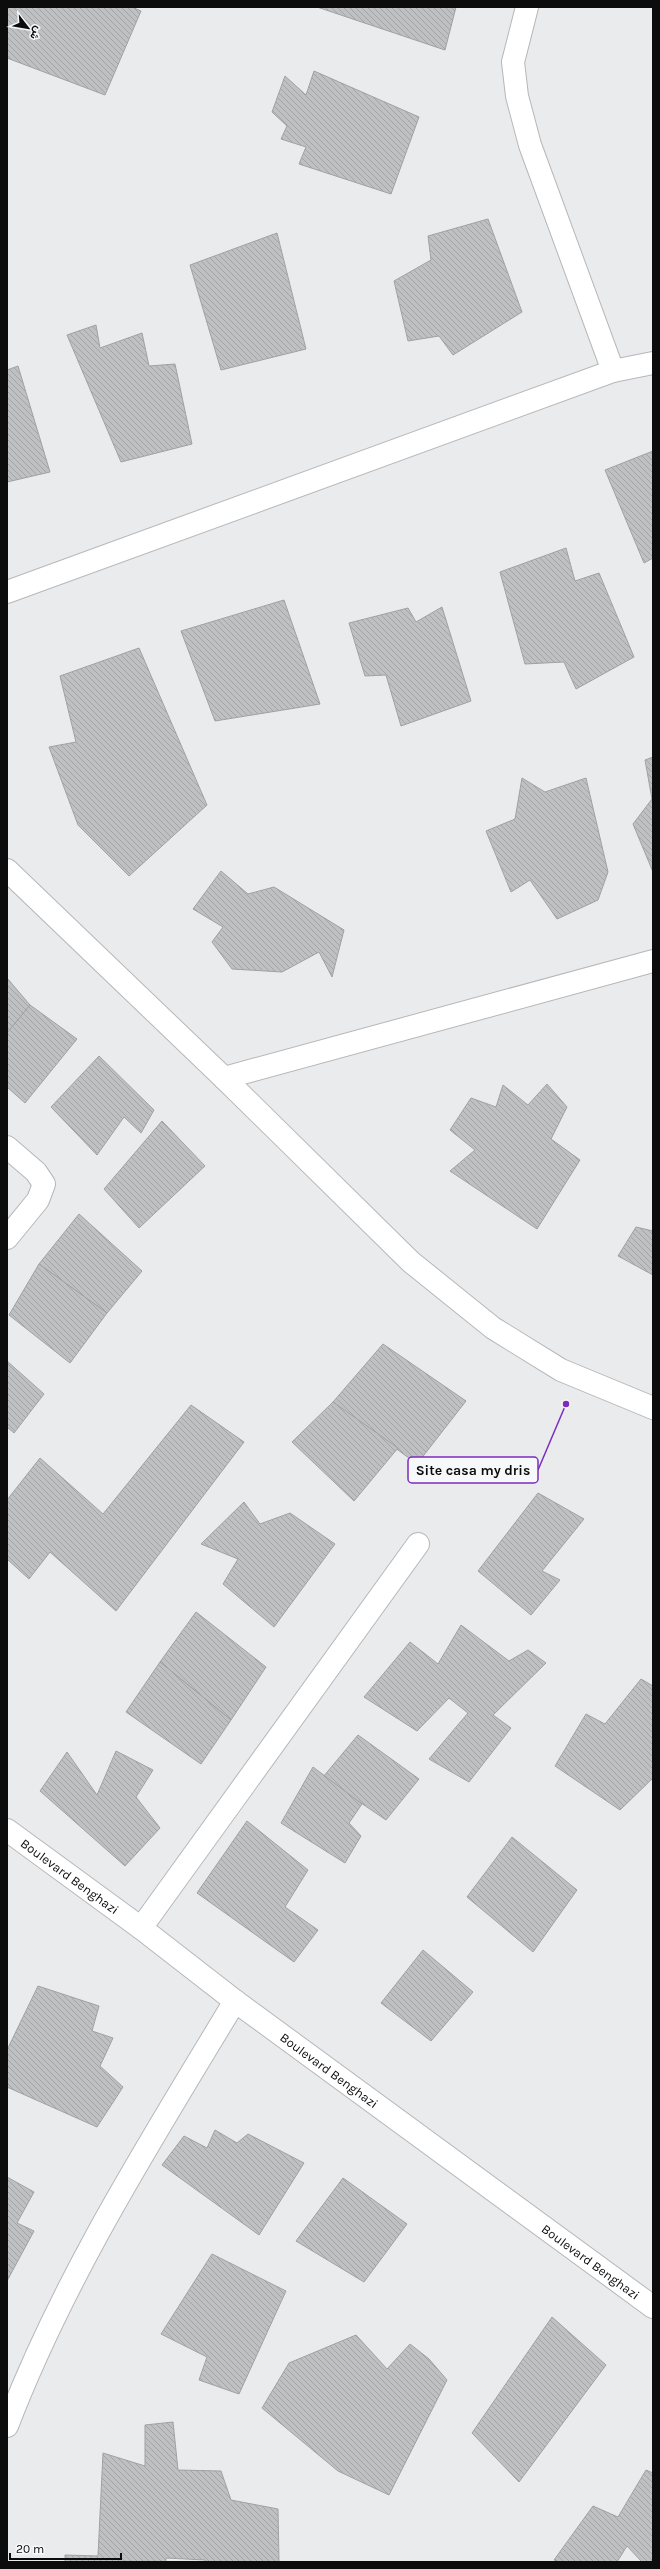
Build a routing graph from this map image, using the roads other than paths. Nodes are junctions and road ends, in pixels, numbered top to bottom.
1 (527, 7) edge
2 (653, 363) edge
3 (613, 371) junction
4 (7, 592) edge
5 (7, 870) edge
6 (653, 961) edge
7 (224, 1078) junction
8 (7, 1147) edge
9 (7, 1238) edge
10 (653, 1408) edge
11 (418, 1544) dead end
12 (7, 1830) edge
13 (141, 1928) junction
14 (235, 2001) junction
15 (653, 2307) edge
16 (7, 2426) edge

1 - 3 street
2 - 3 street
3 - 4 street
5 - 7 street
6 - 7 street
7 - 10 street
8 - 9 street
11 - 13 street
12 - 13 street, Boulevard Benghazi
13 - 14 street, Boulevard Benghazi
14 - 15 street, Boulevard Benghazi
14 - 16 street

